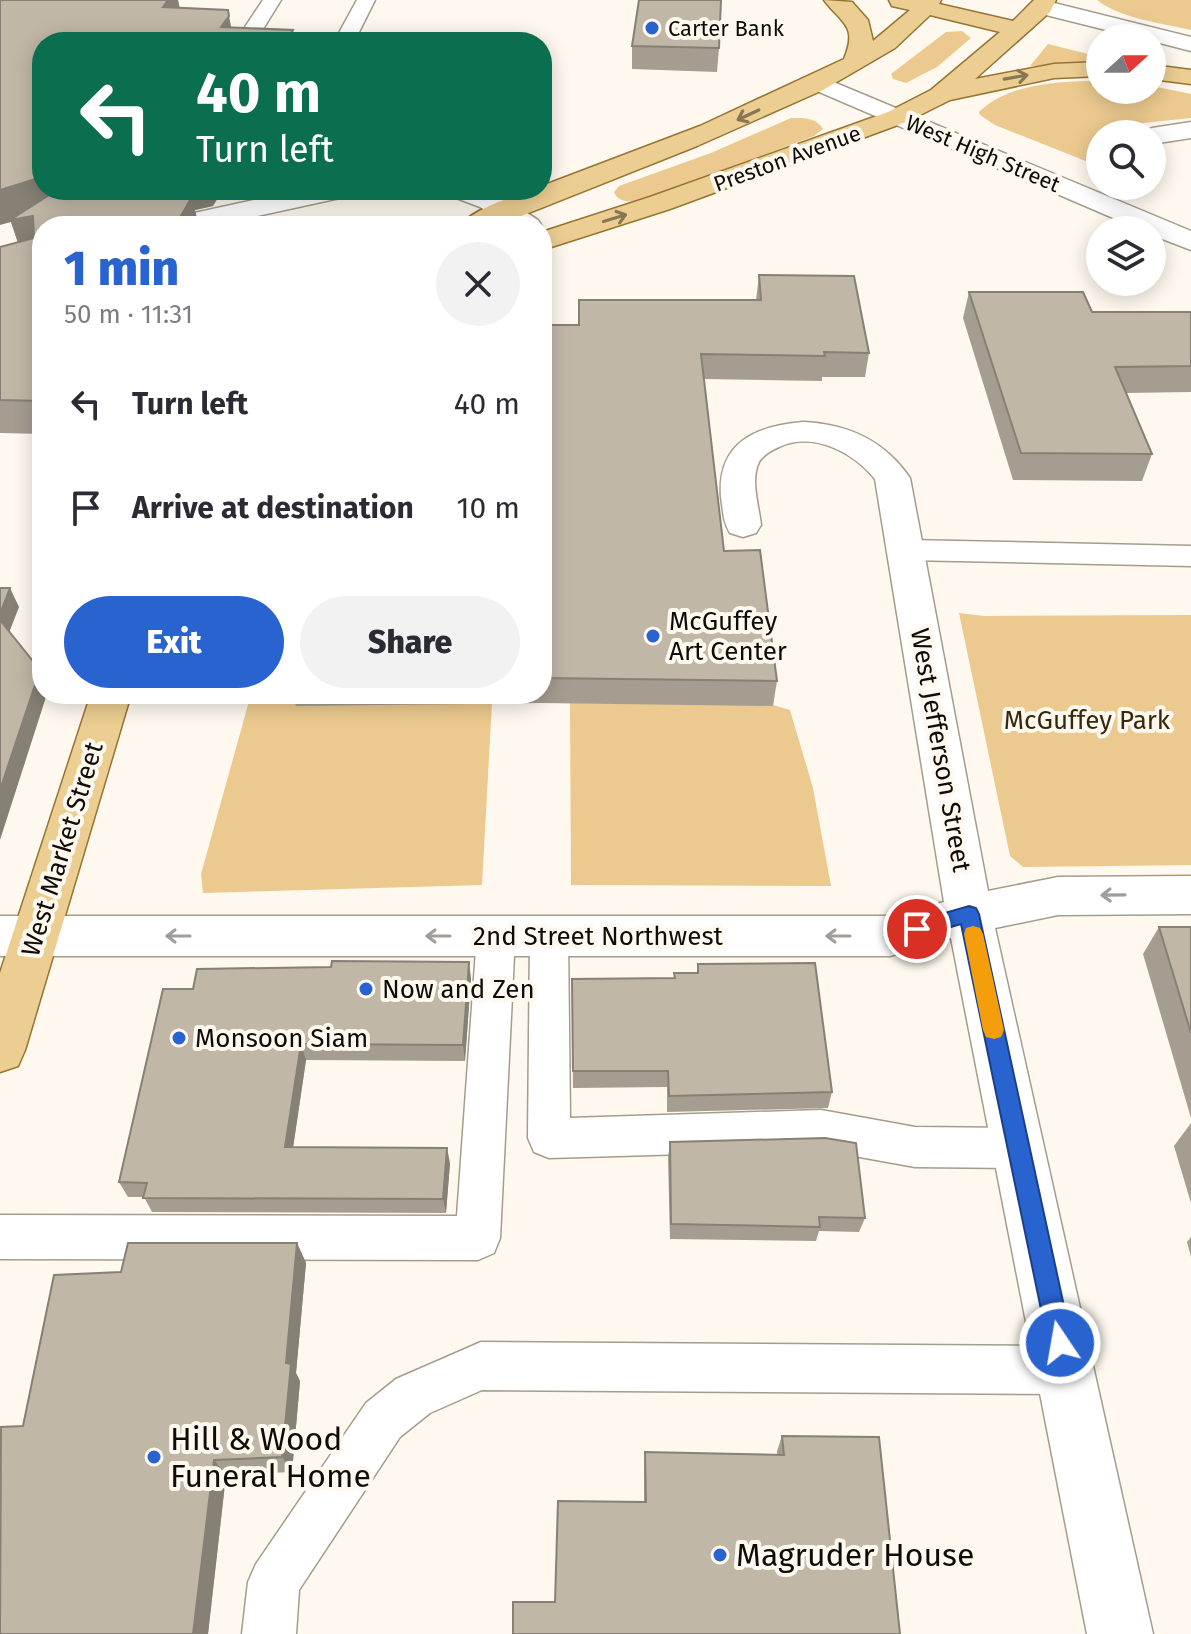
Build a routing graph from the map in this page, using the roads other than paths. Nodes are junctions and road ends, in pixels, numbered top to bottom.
1 (272, 0) edge
2 (366, 0) edge
3 (835, 0) edge
4 (895, 0) edge
5 (1012, 0) edge
6 (1043, 3) edge
7 (928, 4) edge
8 (251, 32) edge
9 (349, 32) edge
10 (1027, 32) junction
11 (1191, 44) edge
12 (1086, 59) edge
13 (854, 64) junction
14 (1166, 67) edge
15 (1166, 73) edge
16 (1191, 75) edge
17 (819, 83) junction
18 (940, 95) junction
19 (897, 117) junction
20 (1191, 130) edge
21 (1166, 134) edge
22 (293, 200) edge
23 (479, 200) edge
24 (1144, 200) edge
25 (218, 216) edge
26 (507, 216) edge
27 (552, 221) edge
28 (552, 226) edge
29 (1191, 229) edge
30 (1191, 241) edge
31 (743, 525) dead end
32 (907, 550) junction
33 (1191, 556) edge
34 (107, 704) edge
35 (1191, 895) edge
36 (969, 914) junction
37 (496, 936) junction
38 (549, 936) junction
39 (17, 937) edge
40 (0, 1050) edge
41 (1019, 1148) junction
42 (0, 1237) edge
43 (1065, 1370) junction
44 (269, 1634) edge
45 (1120, 1634) edge

1 - 8 lane
2 - 9 lane
3 - 13 main road
4 - 7 main road
5 - 6 main road
6 - 10 main road, Preston Avenue
6 - 11 street
7 - 10 main road
7 - 13 main road, Preston Avenue
10 - 18 main road, Preston Avenue
18 -> 12 main road
13 - 17 main road, Preston Avenue
14 - 16 street
15 - 16 main road
17 - 19 street, West High Street
17 -> 27 main road, Preston Avenue
18 - 19 main road, Preston Avenue
28 -> 19 main road, Preston Avenue
19 - 30 street, West High Street
20 - 21 street
22 - 25 street
23 - 26 street
24 - 29 street
31 - 32 street, West Jefferson Street
32 - 33 lane
32 - 36 street, West Jefferson Street
34 - 39 main road, West Market Street
35 -> 36 street, 2nd Street Northwest
36 -> 38 street, 2nd Street Northwest
36 - 41 street, West Jefferson Street
37 - 38 street, 2nd Street Northwest
37 -> 39 street, 2nd Street Northwest
37 - 42 lane
38 - 41 lane
39 - 40 main road, West Market Street
41 - 43 street, West Jefferson Street
43 - 44 lane
43 - 45 street, West Jefferson Street

